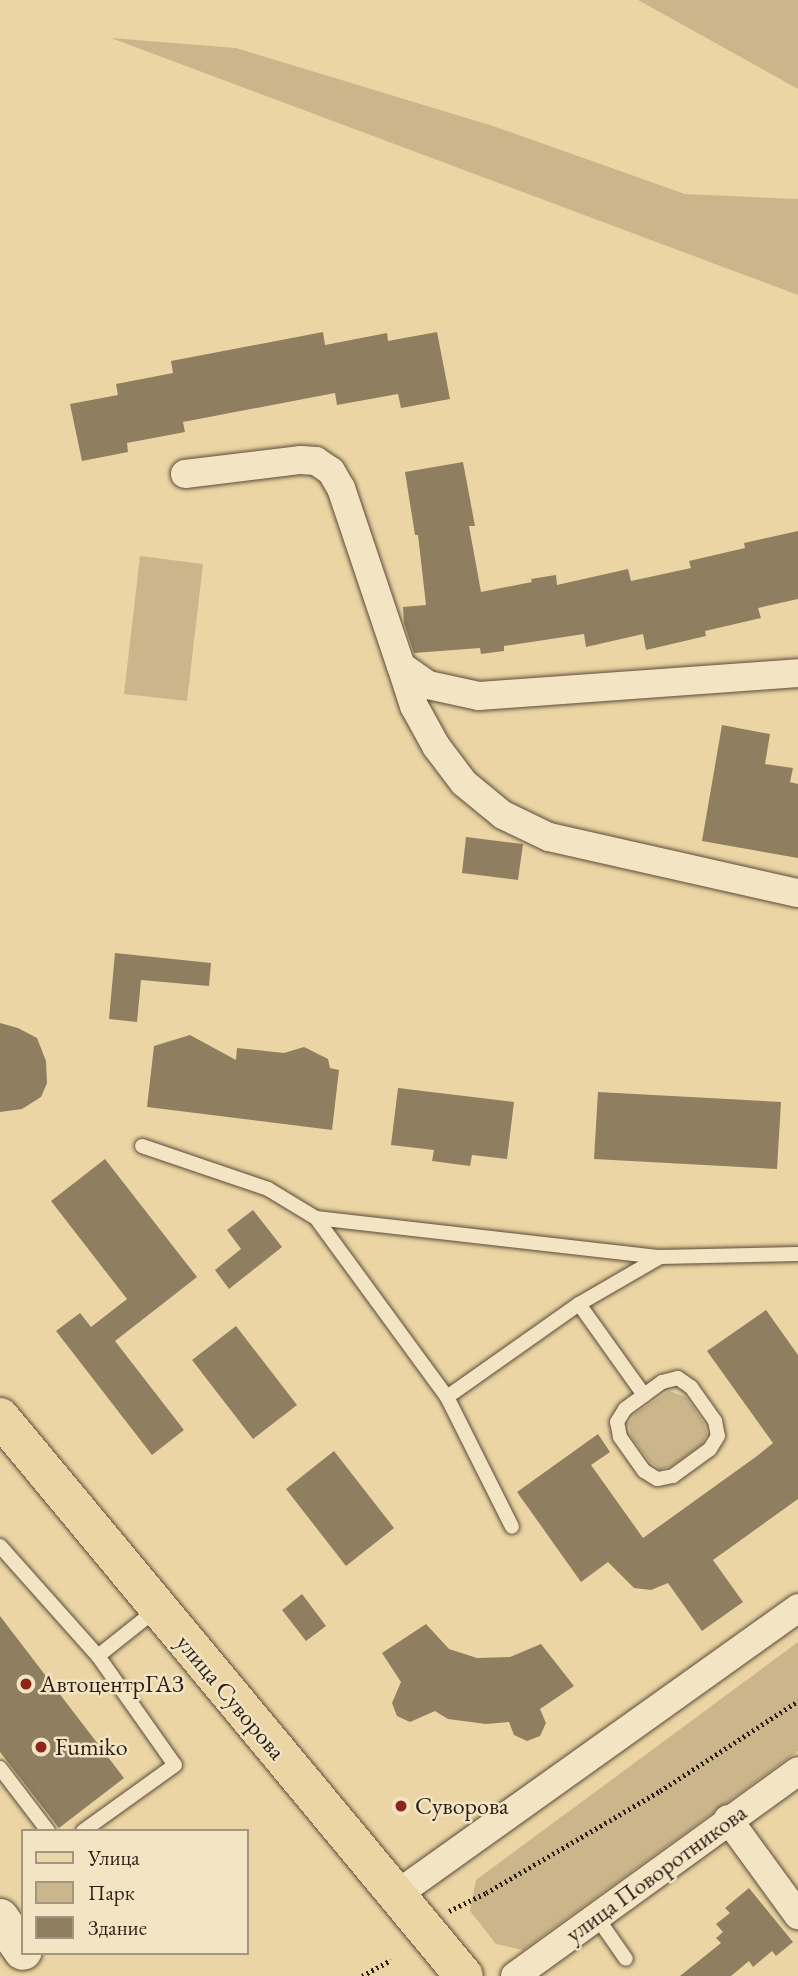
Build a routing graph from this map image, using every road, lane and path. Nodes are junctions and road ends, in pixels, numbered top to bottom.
1 (185, 474) dead end
2 (401, 666) junction
3 (798, 673) edge
4 (798, 893) edge
5 (142, 1146) dead end
6 (316, 1218) junction
7 (798, 1254) edge
8 (660, 1257) junction
9 (579, 1304) junction
10 (644, 1395) junction
11 (447, 1398) junction
12 (0, 1417) edge
13 (512, 1527) dead end
14 (0, 1546) edge
15 (798, 1608) edge
16 (157, 1609) junction
17 (98, 1656) junction
18 (798, 1701) edge
19 (0, 1768) edge
20 (798, 1771) edge
21 (728, 1819) junction
22 (46, 1829) edge
23 (86, 1829) edge
24 (396, 1895) junction
25 (448, 1911) dead end
26 (798, 1915) edge
27 (596, 1916) junction
28 (27, 1955) edge
29 (626, 1959) dead end
30 (391, 1960) dead end
31 (40, 1976) edge
32 (362, 1976) edge
33 (464, 1976) edge
34 (514, 1976) edge

1 - 2 street
2 - 3 street
2 - 4 street
5 - 6 lane
6 - 8 lane
6 - 11 lane
7 - 8 lane
8 - 9 lane
9 - 10 lane
9 - 11 lane
10 - 10 lane
11 - 13 lane
12 - 16 main road, улица Суворова
14 - 17 lane
15 - 24 street
16 - 17 lane
16 - 24 main road, улица Суворова
17 - 23 lane
18 - 25 path
19 - 22 lane
20 - 21 street, улица Поворотникова
21 - 26 street
21 - 27 street, улица Поворотникова
24 - 33 main road, улица Суворова
27 - 29 lane
27 - 34 street, улица Поворотникова
28 - 31 main road
30 - 32 path

